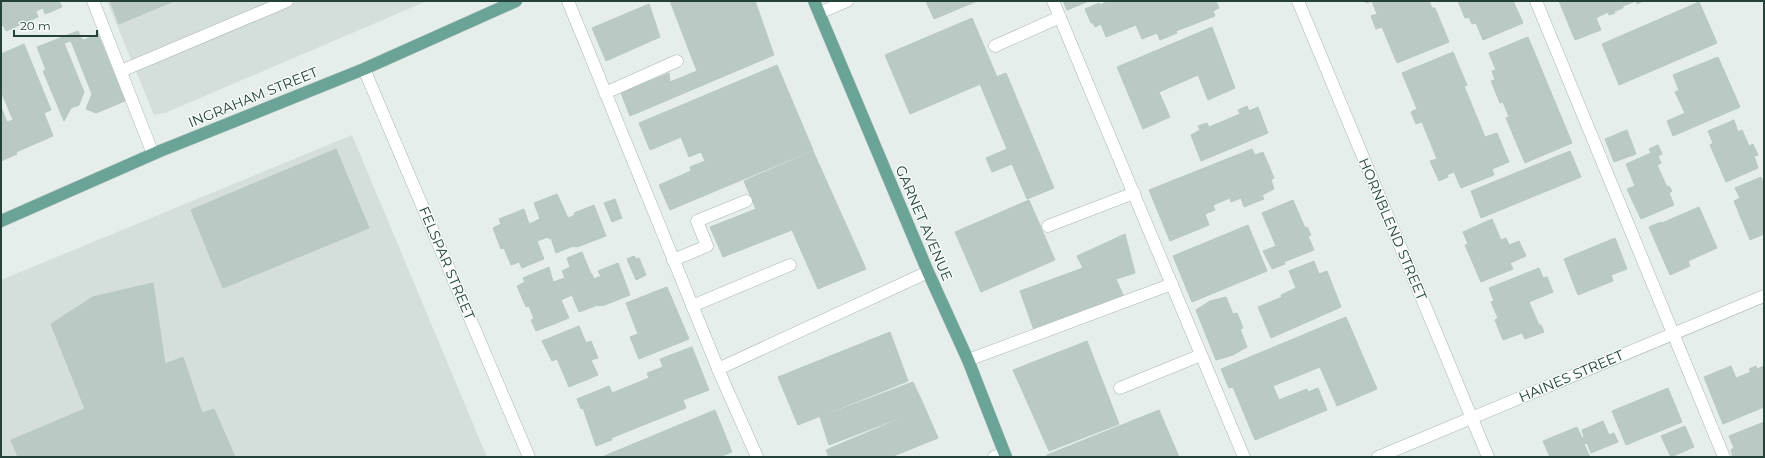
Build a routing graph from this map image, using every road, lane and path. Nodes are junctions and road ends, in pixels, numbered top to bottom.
1 (93, 1) edge
2 (287, 1) edge
3 (516, 1) edge
4 (568, 1) edge
5 (814, 1) edge
6 (847, 1) edge
7 (1053, 1) edge
8 (1298, 1) edge
9 (1536, 1) edge
10 (819, 13) junction
11 (1060, 17) junction
12 (995, 46) dead end
13 (677, 61) dead end
14 (364, 69) junction
15 (121, 71) junction
16 (605, 93) junction
17 (153, 154) junction
18 (1134, 193) junction
19 (746, 201) dead end
20 (1, 220) edge
21 (1048, 226) dead end
22 (674, 260) junction
23 (790, 265) dead end
24 (928, 272) junction
25 (1172, 284) junction
26 (1764, 296) edge
27 (692, 306) junction
28 (1674, 333) junction
29 (1201, 354) junction
30 (968, 360) junction
31 (718, 369) junction
32 (1120, 388) dead end
33 (1472, 418) junction
34 (1001, 456) edge
35 (530, 457) edge
36 (756, 457) edge
37 (1244, 457) edge
38 (1378, 457) edge
39 (1488, 457) edge
40 (1724, 457) edge

1 - 15 street
2 - 15 street
3 - 14 main road, INGRAHAM STREET
4 - 16 street
5 - 10 main road, GARNET AVENUE
6 - 10 street
7 - 11 street
8 - 33 street, HORNBLEND STREET
9 - 28 street
10 - 24 main road, GARNET AVENUE
11 - 12 street
11 - 18 street
13 - 16 street
14 - 17 main road, INGRAHAM STREET
14 - 35 street, FELSPAR STREET
15 - 17 street
16 - 22 street
17 - 20 main road, INGRAHAM STREET
18 - 21 street
18 - 25 street
19 - 22 street
22 - 27 street
23 - 27 street
24 - 30 main road, GARNET AVENUE
24 - 31 street
25 - 29 street
25 - 30 street
26 - 28 street, HAINES STREET
27 - 31 street
28 - 33 street, HAINES STREET
28 - 40 street
29 - 32 street
29 - 37 street
30 - 34 main road, GARNET AVENUE
31 - 36 street
33 - 38 street, HAINES STREET
33 - 39 street, HORNBLEND STREET

